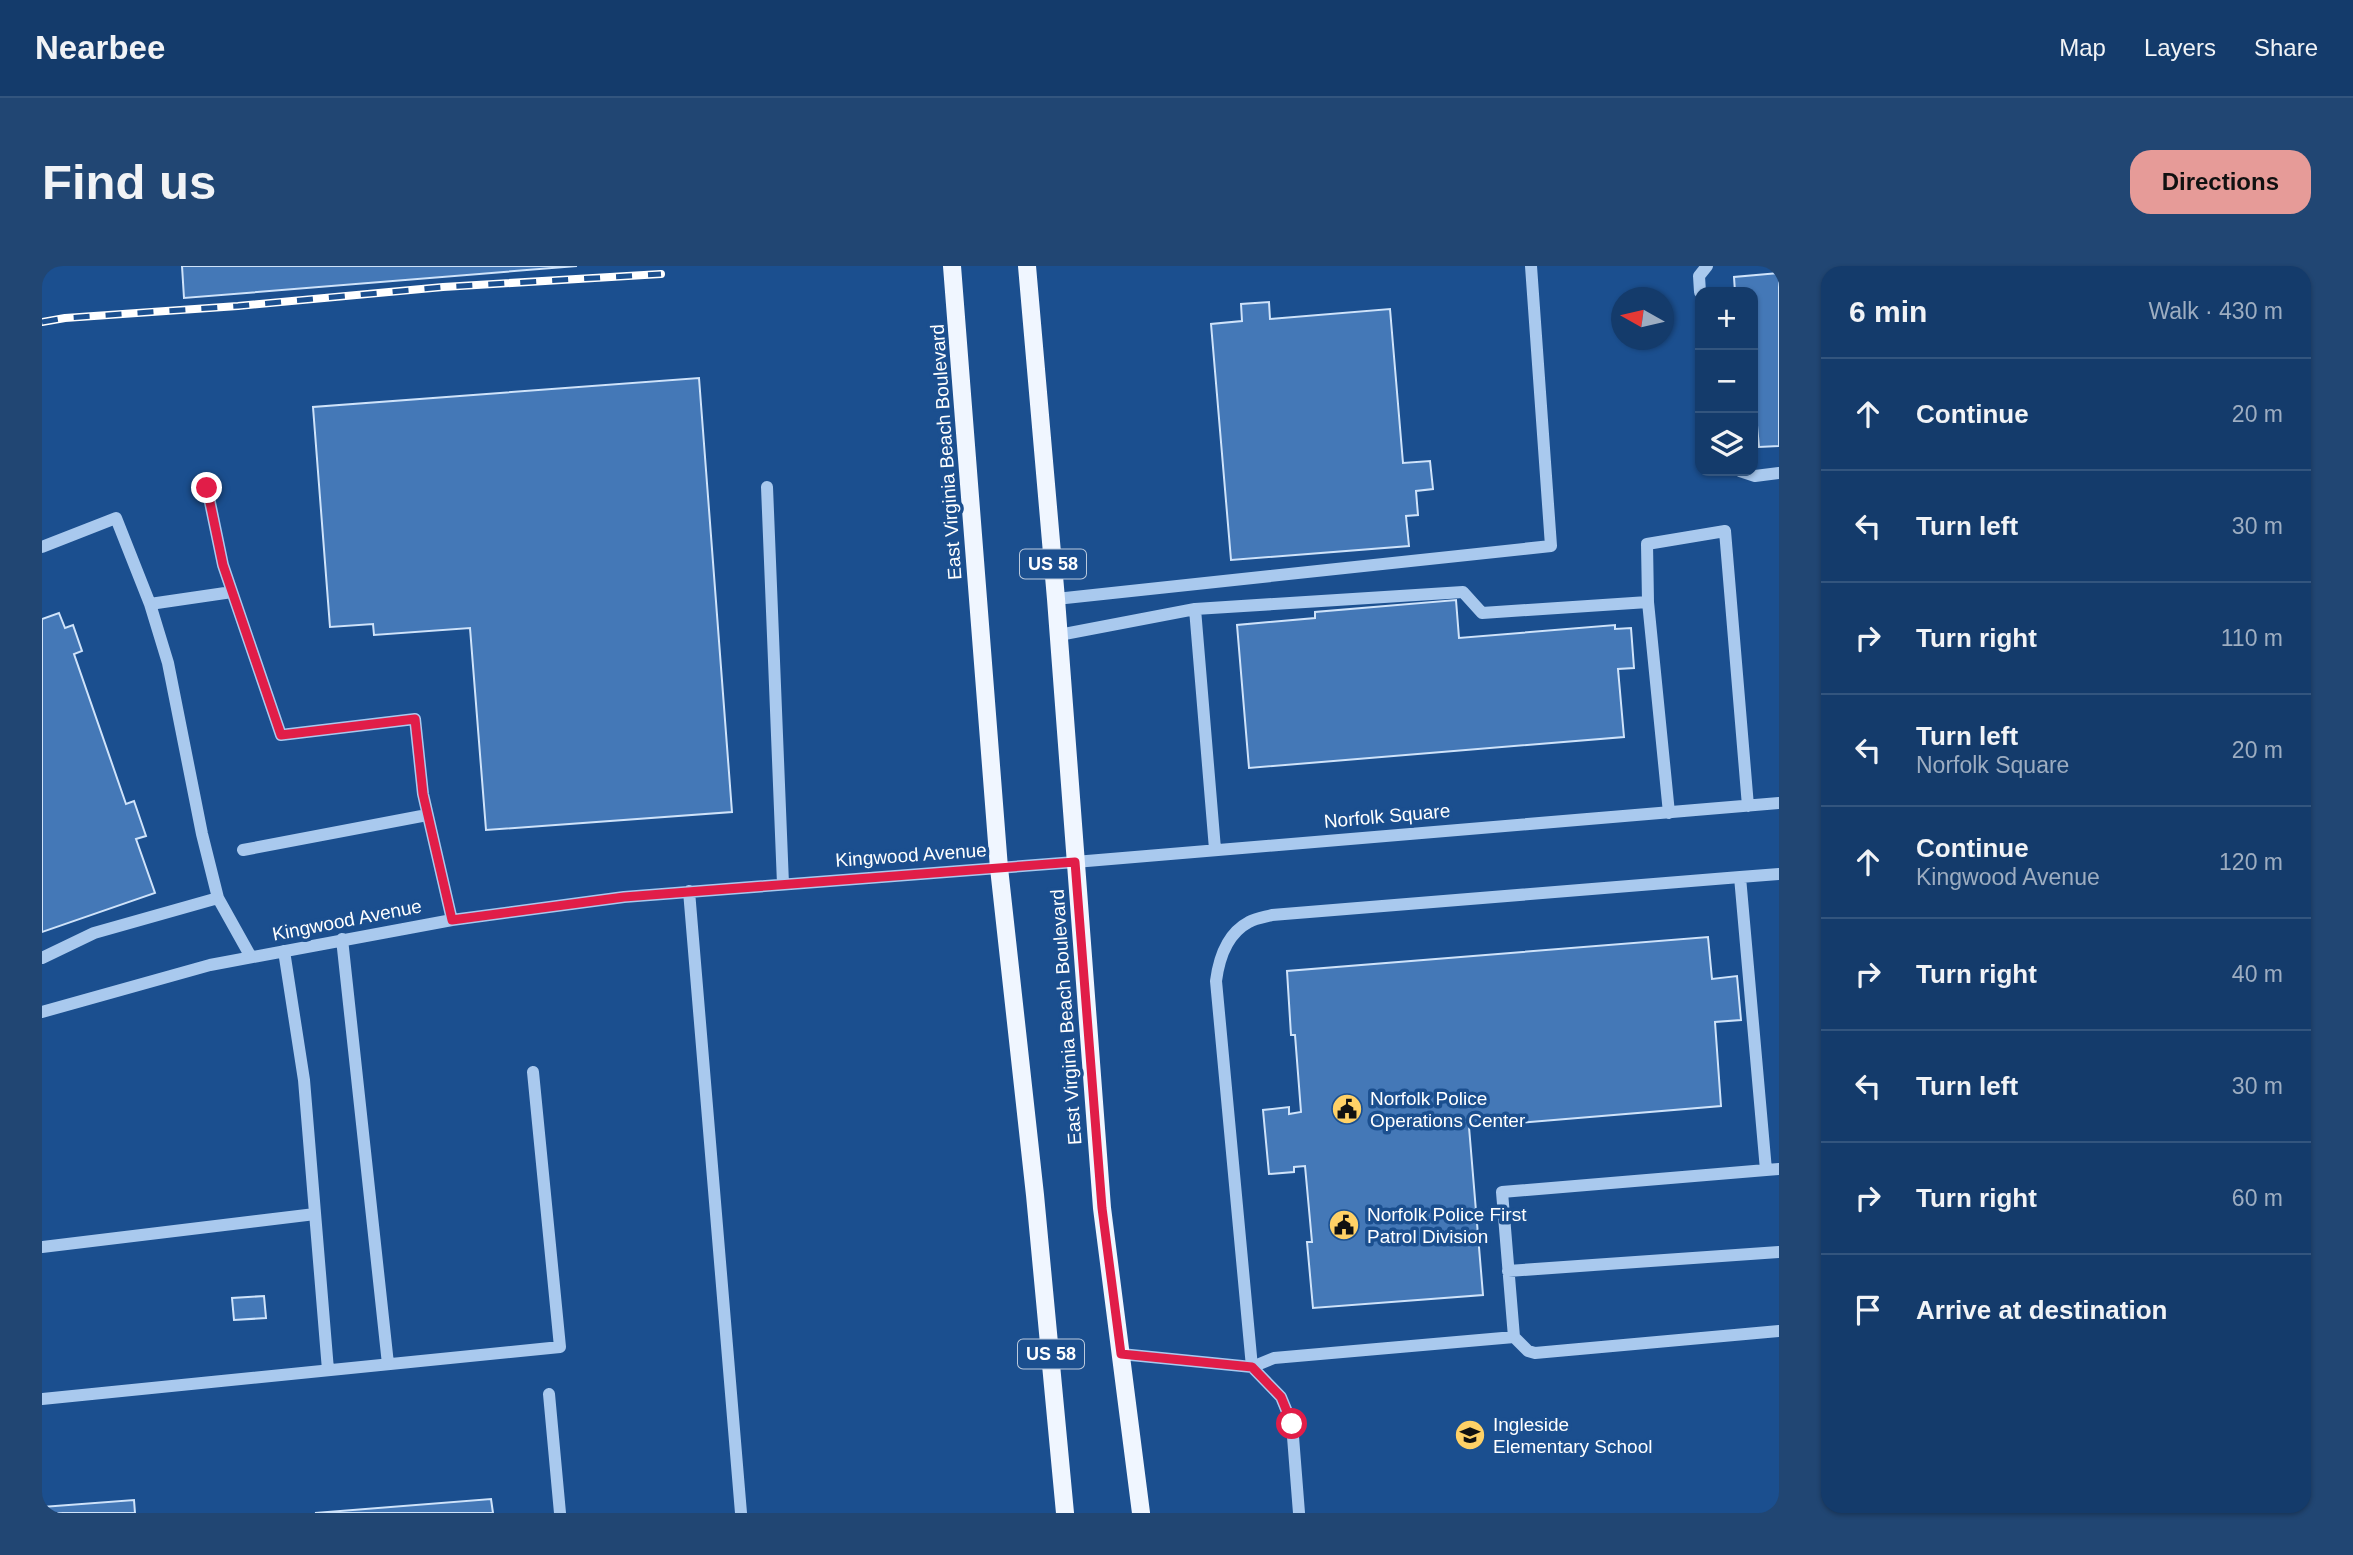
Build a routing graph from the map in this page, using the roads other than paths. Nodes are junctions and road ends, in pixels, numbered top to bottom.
1 (952, 266) edge
2 (1027, 266) edge
3 (1531, 266) edge
4 (1707, 266) edge
5 (1700, 287) edge
6 (1779, 473) edge
7 (1758, 476) edge
8 (767, 487) dead end
9 (207, 488) dead end
10 (42, 547) edge
11 (232, 592) junction
12 (1056, 599) junction
13 (1648, 602) junction
14 (150, 604) junction
15 (1195, 609) junction
16 (1059, 635) junction
17 (1779, 803) edge
18 (1748, 806) junction
19 (1669, 813) junction
20 (427, 816) junction
21 (1215, 849) junction
22 (243, 850) dead end
23 (1075, 862) junction
24 (999, 867) junction
25 (1779, 874) edge
26 (1740, 877) junction
27 (783, 884) junction
28 (689, 891) junction
29 (218, 898) junction
30 (452, 920) junction
31 (342, 939) junction
32 (284, 951) junction
33 (251, 957) junction
34 (42, 958) edge
35 (42, 1013) edge
36 (533, 1072) dead end
37 (1772, 1170) edge
38 (315, 1214) junction
39 (42, 1247) edge
40 (1779, 1252) edge
41 (1508, 1271) junction
42 (1779, 1331) edge
43 (1514, 1337) junction
44 (1121, 1354) junction
45 (388, 1364) junction
46 (1252, 1367) junction
47 (328, 1370) junction
48 (549, 1394) dead end
49 (42, 1399) edge
50 (560, 1513) edge
51 (741, 1513) edge
52 (1065, 1513) edge
53 (1141, 1513) edge
54 (1299, 1513) edge

1 - 24 main road, East Virginia Beach Boulevard / US 58
2 - 12 main road, East Virginia Beach Boulevard / US 58
3 - 12 street
4 - 5 street
6 - 7 street
8 - 27 street
9 - 11 street
10 - 14 street
11 - 14 street
11 - 20 street
12 - 16 main road, East Virginia Beach Boulevard / US 58
13 - 15 street
13 - 18 street
13 - 19 street
14 - 29 street
15 - 16 street
15 - 21 street
16 - 23 main road, East Virginia Beach Boulevard / US 58
17 - 18 street, Norfolk Square
18 - 19 street, Norfolk Square
19 - 21 street, Norfolk Square
20 - 22 street
20 - 30 street
21 - 23 street, Norfolk Square
23 - 24 street, Norfolk Square
23 - 44 main road, East Virginia Beach Boulevard / US 58
24 - 27 street, Kingwood Avenue
24 - 52 main road, East Virginia Beach Boulevard / US 58
25 - 26 street
26 - 37 street
26 - 46 street
27 - 28 street, Kingwood Avenue
28 - 30 street, Kingwood Avenue
28 - 51 street
29 - 33 street
29 - 34 street
30 - 31 street, Kingwood Avenue
31 - 32 street, Kingwood Avenue
31 - 45 street
32 - 33 street, Kingwood Avenue
32 - 38 street
33 - 35 street, Kingwood Avenue
36 - 45 street
37 - 41 street
38 - 39 street
38 - 47 street
40 - 41 street
41 - 43 street
42 - 43 street
43 - 46 street
44 - 46 street
44 - 53 main road, East Virginia Beach Boulevard / US 58
45 - 47 street
46 - 54 street
47 - 49 street
48 - 50 street

